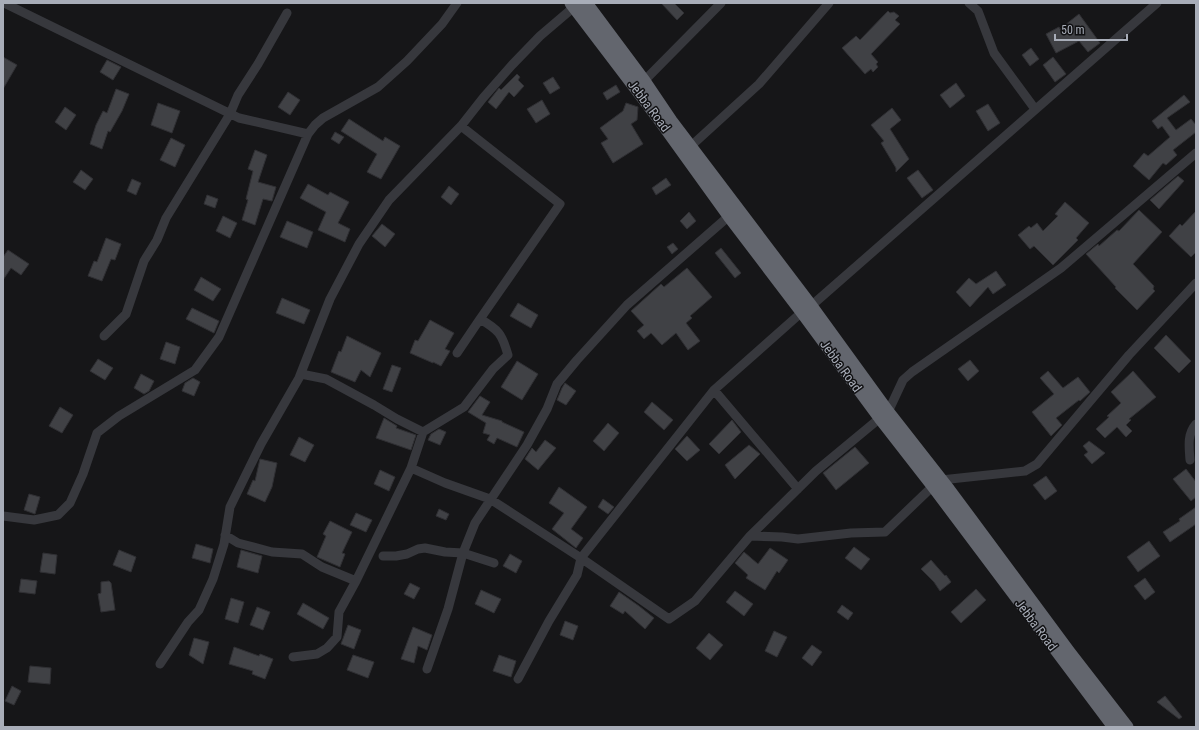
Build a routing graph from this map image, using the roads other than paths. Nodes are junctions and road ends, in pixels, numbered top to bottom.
1 (4, 3) edge
2 (457, 3) edge
3 (721, 3) edge
4 (828, 3) edge
5 (969, 3) edge
6 (1157, 3) edge
7 (577, 4) edge
8 (287, 13) dead end
9 (644, 81) junction
10 (1035, 109) junction
11 (230, 114) junction
12 (461, 126) junction
13 (308, 134) junction
14 (691, 146) junction
15 (1196, 153) edge
16 (729, 216) junction
17 (1196, 283) edge
18 (807, 309) junction
19 (480, 319) junction
20 (104, 336) dead end
21 (457, 353) dead end
22 (301, 374) junction
23 (714, 390) junction
24 (884, 415) junction
25 (1196, 424) edge
26 (423, 432) junction
27 (1190, 460) dead end
28 (411, 468) junction
29 (937, 483) junction
30 (798, 489) junction
31 (490, 499) junction
32 (3, 516) edge
33 (225, 534) junction
34 (750, 536) junction
35 (463, 553) junction
36 (384, 556) dead end
37 (581, 558) junction
38 (494, 563) dead end
39 (356, 581) junction
40 (294, 657) dead end
41 (160, 664) dead end
42 (427, 669) dead end
43 (518, 679) dead end
44 (1114, 727) edge
45 (1127, 727) edge

1 - 11 street
2 - 13 street
3 - 9 street
4 - 14 street
5 - 10 street
6 - 10 street
7 - 9 highway, Jebba Road
7 - 12 street
7 - 16 highway, Jebba Road
8 - 11 street
9 - 14 highway, Jebba Road
10 - 18 street
11 - 13 street
11 - 20 street
12 - 19 street
12 - 22 street
13 - 32 street
14 - 18 highway, Jebba Road
15 - 24 street
16 - 18 highway, Jebba Road
16 - 31 street
17 - 29 street
18 - 23 street
18 - 24 highway, Jebba Road
19 - 21 street
19 - 26 street
22 - 26 street
22 - 33 street
23 - 30 street
23 - 37 street
24 - 29 highway, Jebba Road
24 - 30 street
25 - 27 street
26 - 28 street
28 - 31 street
28 - 39 street
29 - 34 street
29 - 44 highway, Jebba Road
29 - 45 highway, Jebba Road
30 - 34 street
31 - 35 street
31 - 37 street
33 - 39 street
33 - 41 street
34 - 37 street
35 - 36 street
35 - 38 street
35 - 42 street
37 - 43 street
39 - 40 street

